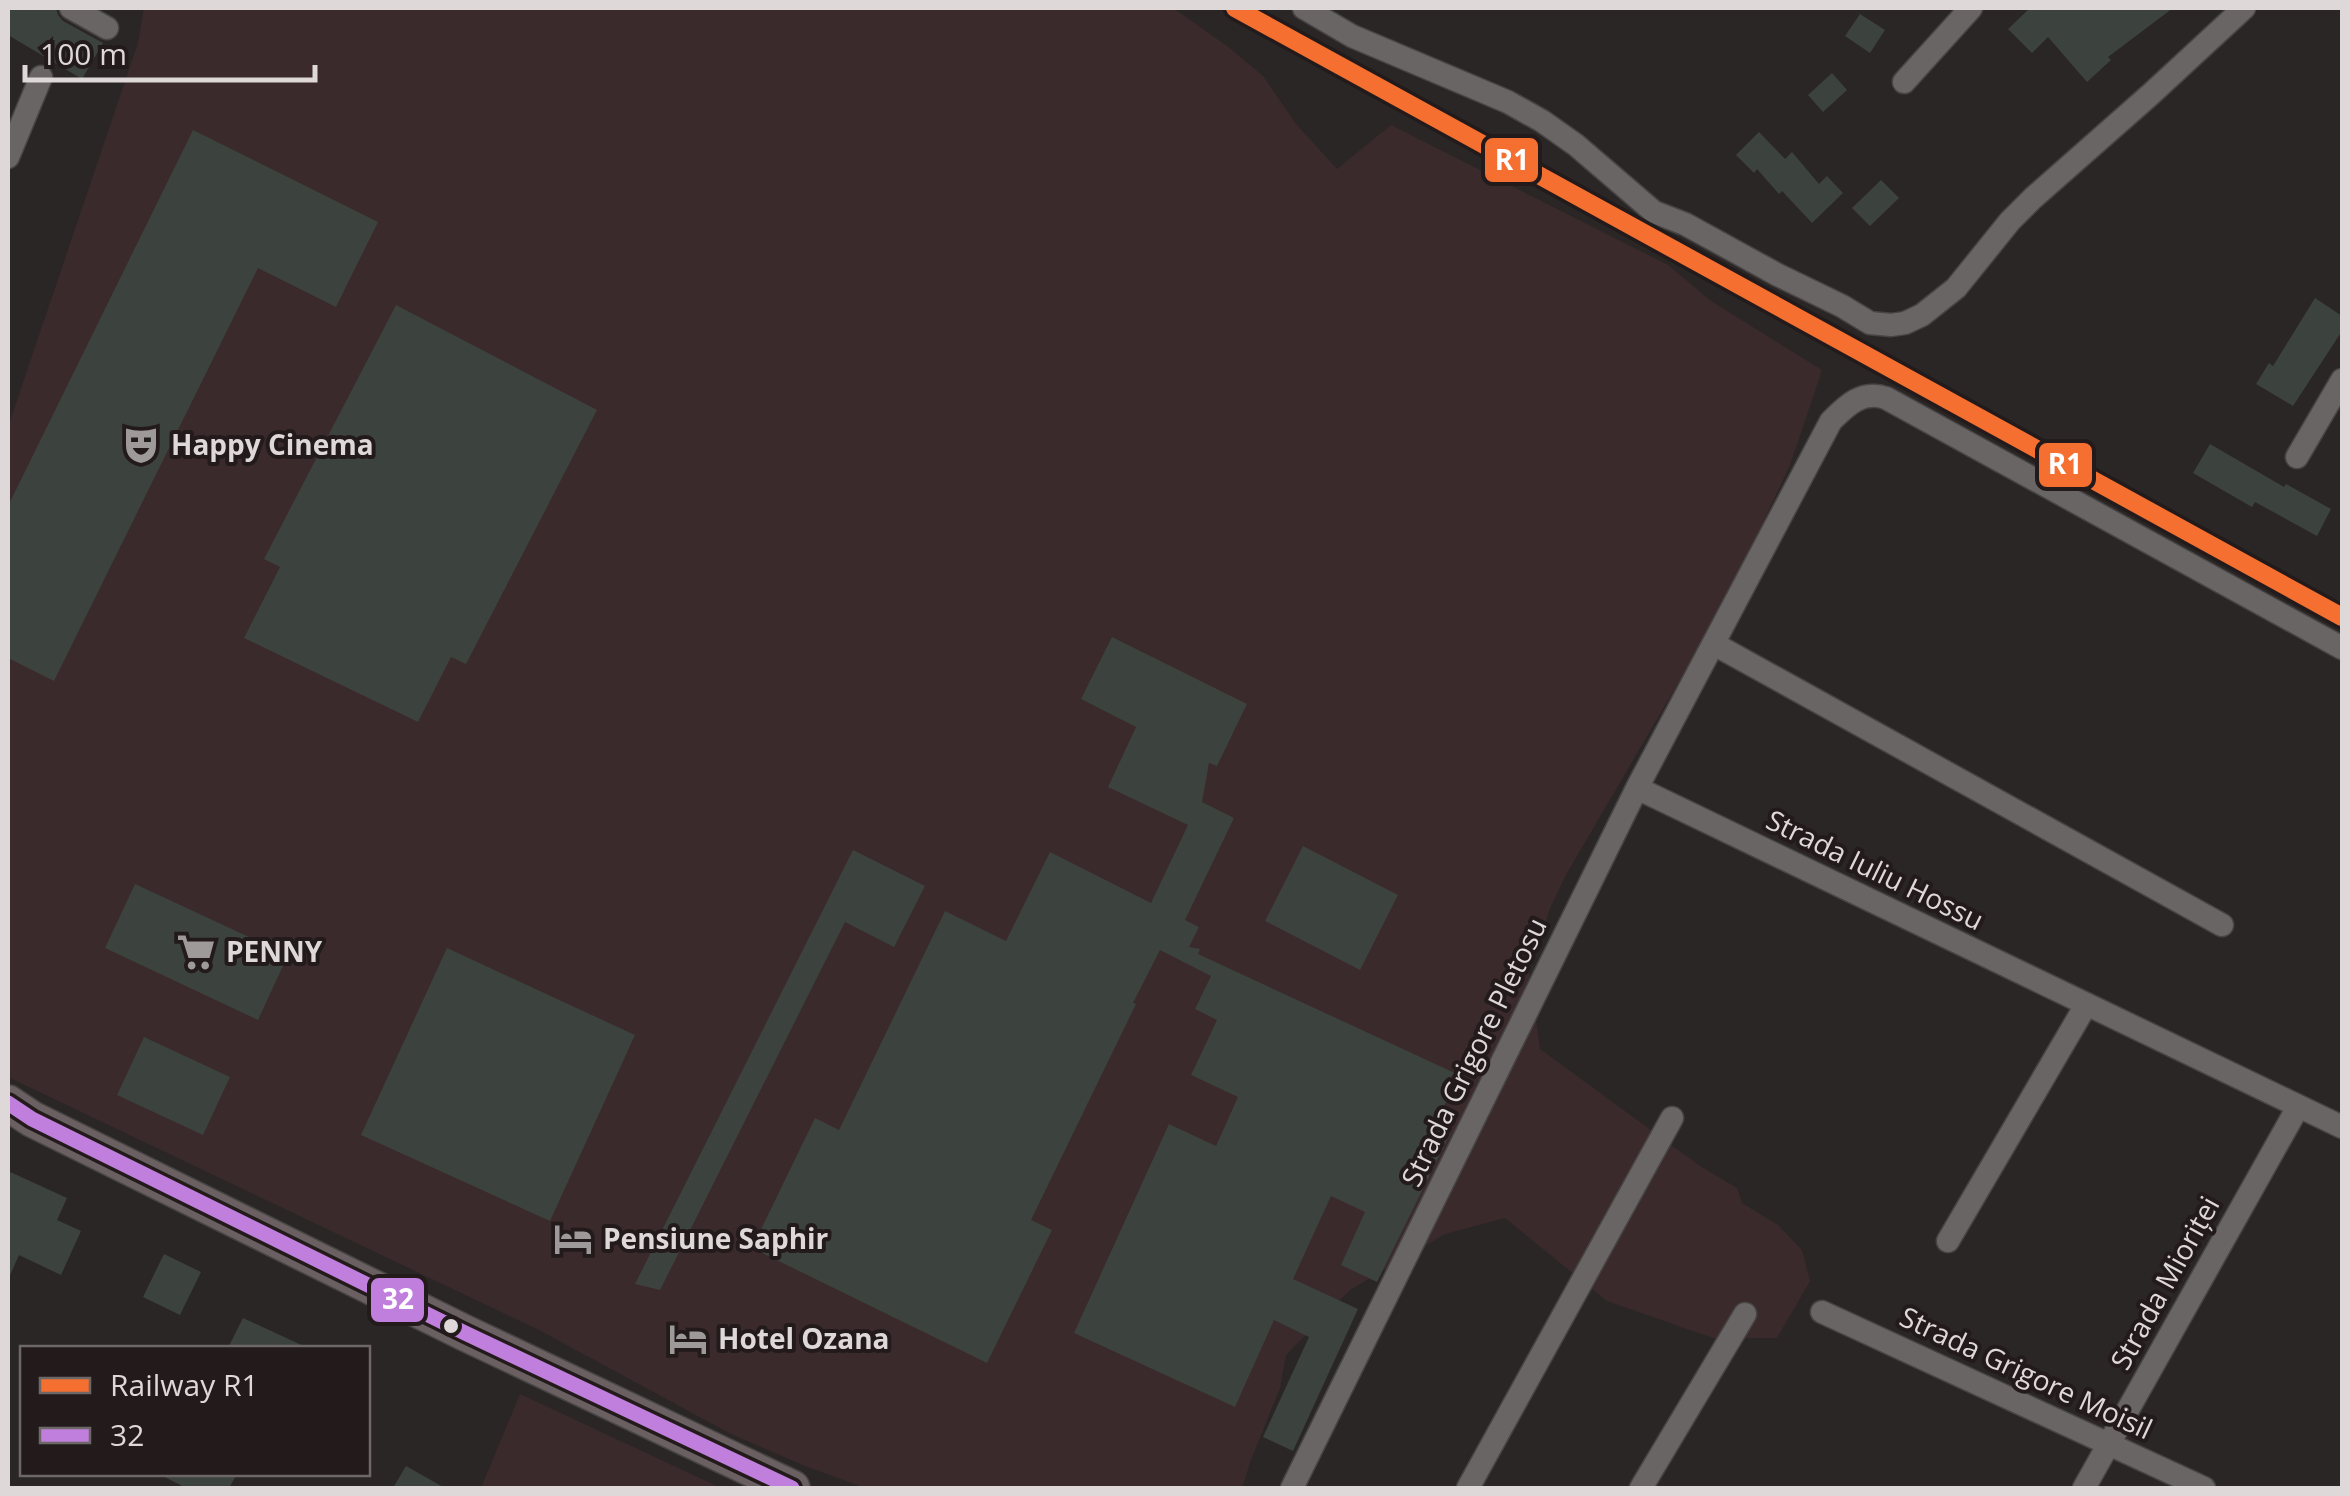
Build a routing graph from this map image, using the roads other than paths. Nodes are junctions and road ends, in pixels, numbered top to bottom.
1 (71, 8) edge
2 (1304, 8) edge
3 (1971, 8) edge
4 (2244, 8) edge
5 (108, 28) dead end
6 (42, 77) dead end
7 (1904, 82) dead end
8 (8, 156) edge
9 (2342, 380) edge
10 (2298, 456) dead end
11 (1714, 644) junction
12 (2342, 648) edge
13 (1637, 788) junction
14 (2222, 925) dead end
15 (2086, 1005) junction
16 (8, 1102) edge
17 (2298, 1107) junction
18 (1672, 1118) dead end
19 (2342, 1127) edge
20 (8, 1129) edge
21 (1948, 1241) dead end
22 (1822, 1312) dead end
23 (1745, 1314) dead end
24 (2109, 1444) junction
25 (746, 1488) edge
26 (792, 1488) edge
27 (1292, 1488) edge
28 (1468, 1488) edge
29 (1641, 1488) edge
30 (2084, 1488) edge
31 (2204, 1488) edge

1 - 5 street
2 - 4 street
3 - 7 street
6 - 8 street
9 - 10 street
11 - 12 street, Strada Grigore Pletosu
11 - 13 street, Strada Grigore Pletosu
11 - 14 street
13 - 15 street, Strada Iuliu Hossu
13 - 27 street, Strada Grigore Pletosu
15 - 17 street, Strada Iuliu Hossu
15 - 21 street
16 - 26 main road
17 - 19 street, Strada Iuliu Hossu
17 - 24 street, Strada Mioriței
18 - 28 street
20 - 25 main road
22 - 24 street, Strada Grigore Moisil
23 - 29 street
24 - 30 street, Strada Mioriței
24 - 31 street, Strada Grigore Moisil

